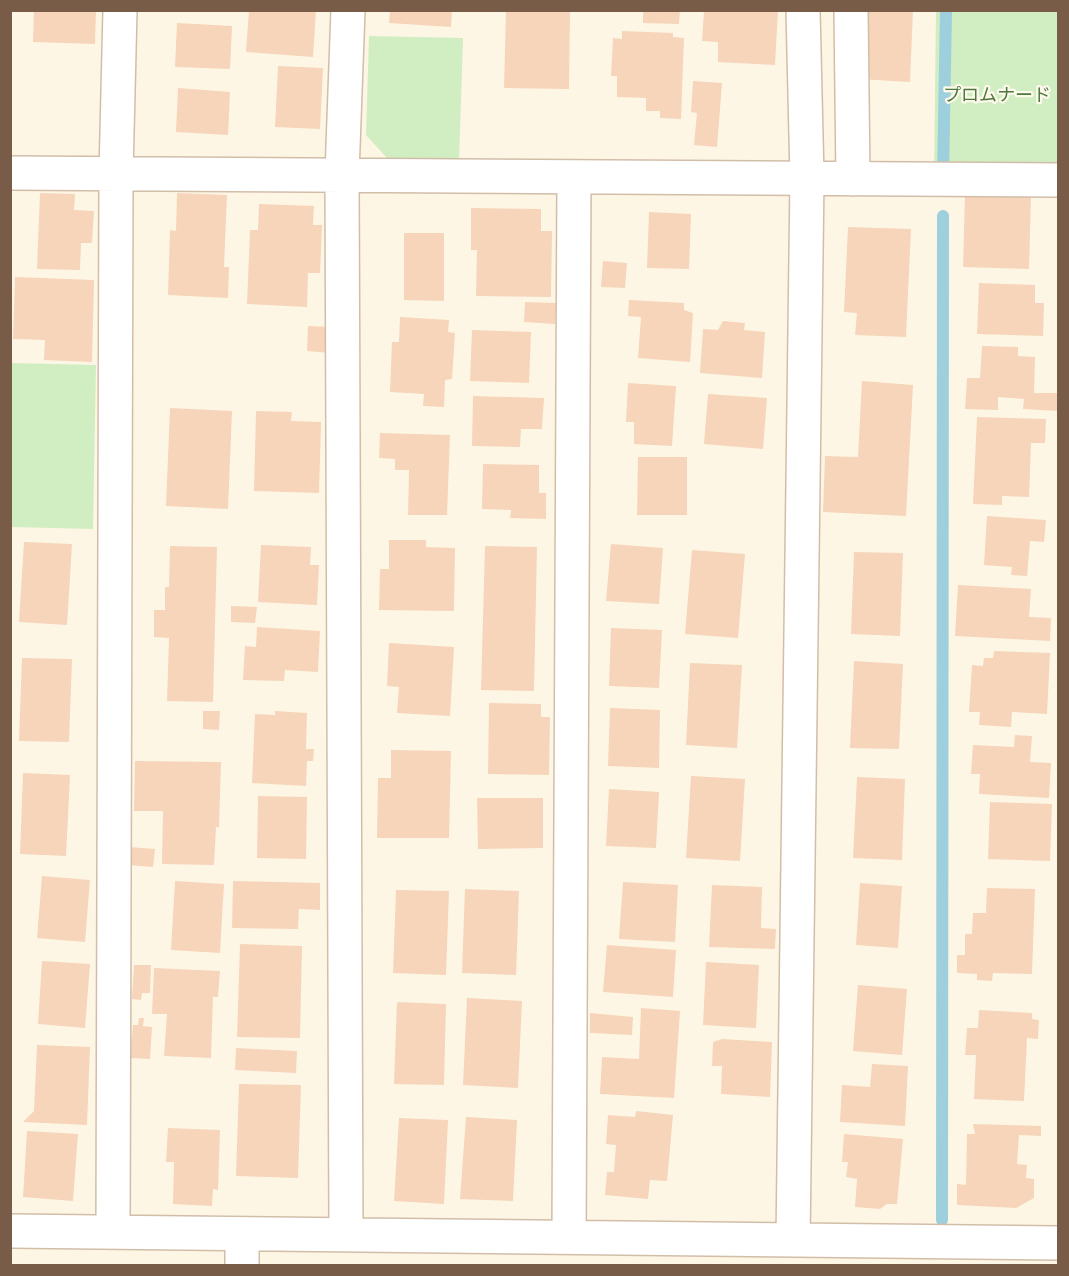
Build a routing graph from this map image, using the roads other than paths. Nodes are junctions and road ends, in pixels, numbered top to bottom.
1 (120, 10) edge
2 (348, 10) edge
3 (803, 10) edge
4 (851, 10) edge
5 (10, 173) edge
6 (116, 174) junction
7 (342, 174) junction
8 (574, 177) junction
9 (807, 178) junction
10 (853, 179) junction
11 (1059, 180) edge
12 (10, 1231) edge
13 (113, 1232) junction
14 (242, 1234) junction
15 (346, 1235) junction
16 (569, 1237) junction
17 (793, 1239) junction
18 (1059, 1243) edge
19 (948, 1253) edge
20 (242, 1266) edge

1 - 6 street
2 - 7 street
3 - 9 street
4 - 10 street
5 - 6 street
6 - 7 street
6 - 13 street
7 - 8 street
7 - 15 street
8 - 9 street
8 - 16 street
9 - 10 street
9 - 17 street
10 - 11 street
12 - 13 street
13 - 14 street
14 - 15 street
14 - 20 street
15 - 16 street
16 - 17 street
17 - 19 street
18 - 19 street

